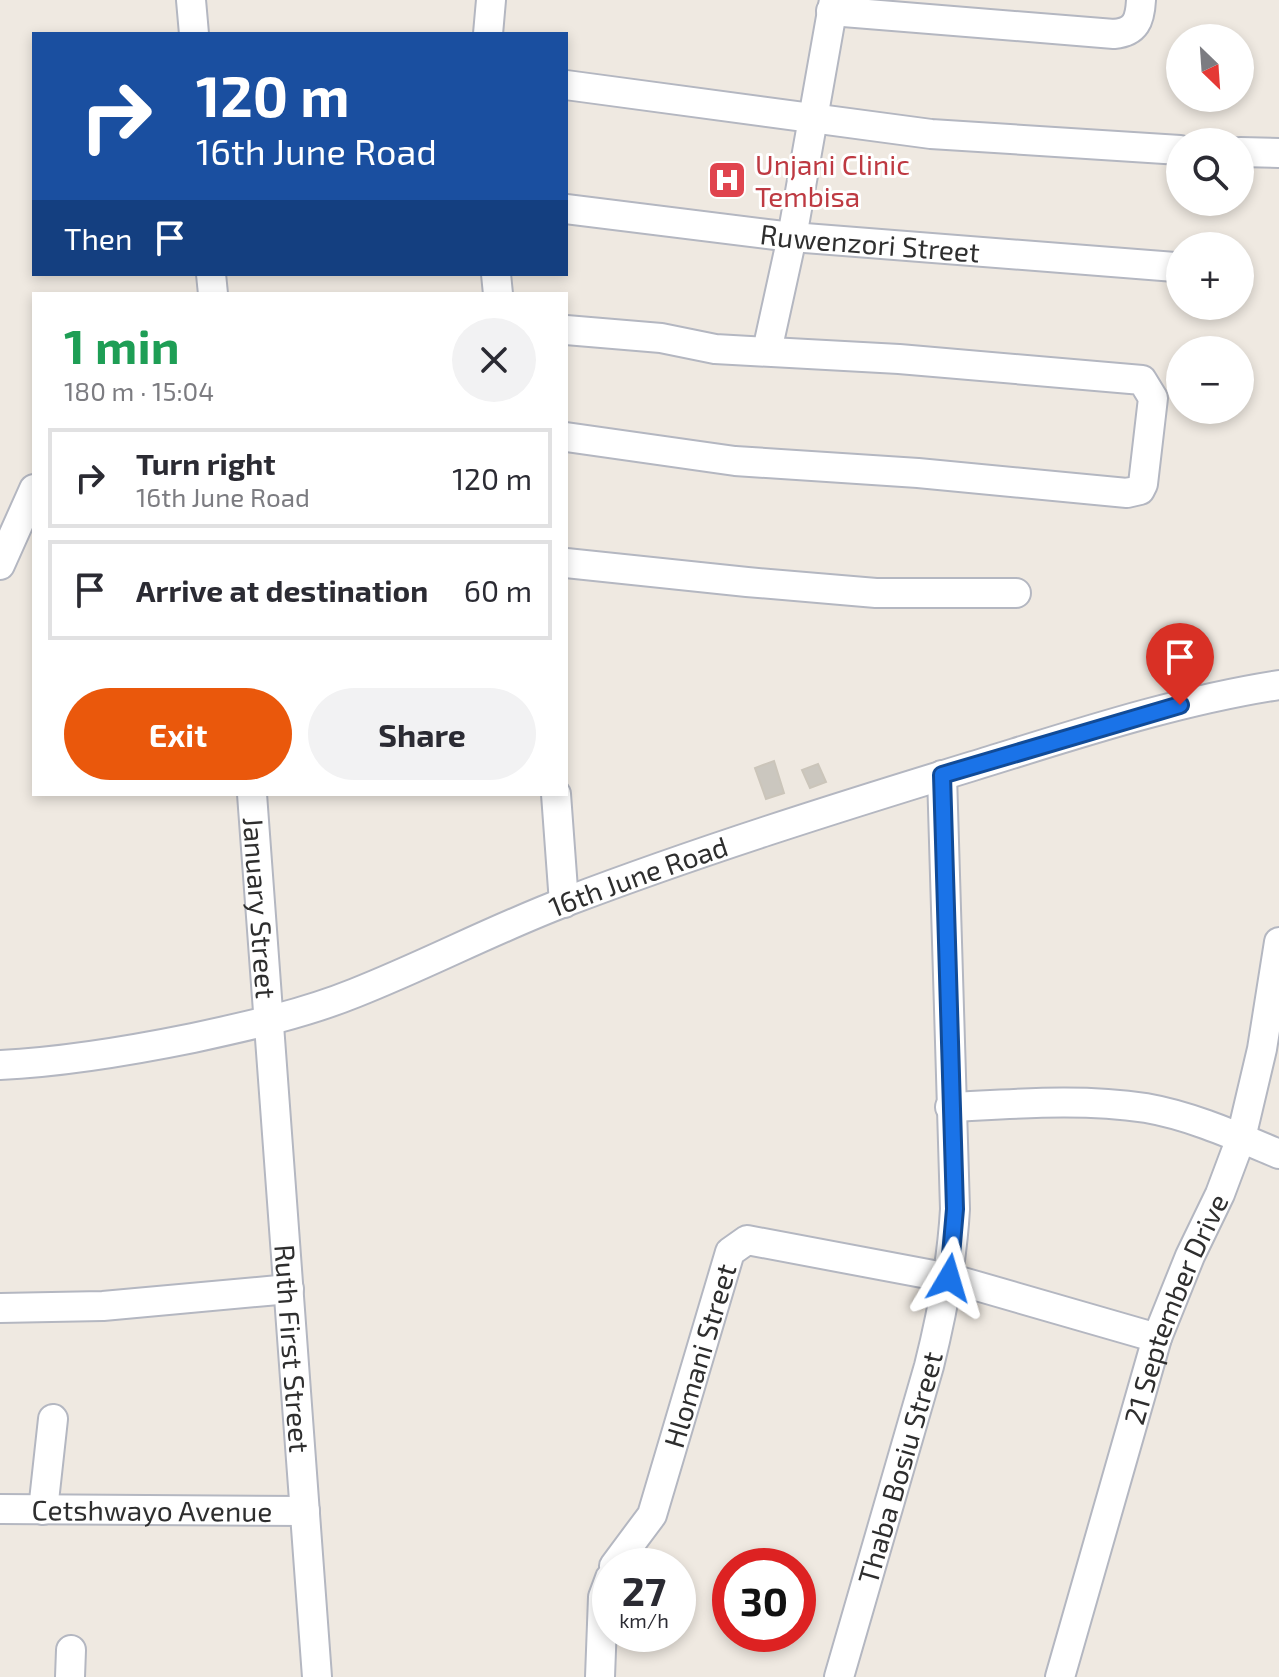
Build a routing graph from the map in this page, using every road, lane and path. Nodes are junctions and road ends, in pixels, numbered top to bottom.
1 (191, 0) edge
2 (491, 0) edge
3 (1141, 0) edge
4 (832, 5) edge
5 (194, 32) edge
6 (488, 32) edge
7 (568, 85) edge
8 (811, 119) junction
9 (1166, 149) edge
10 (1254, 152) edge
11 (1279, 153) edge
12 (568, 209) edge
13 (792, 237) junction
14 (1166, 266) edge
15 (568, 330) edge
16 (767, 351) junction
17 (568, 437) edge
18 (32, 493) edge
19 (568, 563) edge
20 (0, 565) edge
21 (1016, 593) dead end
22 (1279, 685) edge
23 (942, 775) junction
24 (252, 796) edge
25 (556, 796) edge
26 (564, 903) junction
27 (1279, 942) edge
28 (271, 1020) junction
29 (0, 1065) edge
30 (950, 1107) junction
31 (1241, 1138) junction
32 (1279, 1154) edge
33 (949, 1278) junction
34 (289, 1289) junction
35 (0, 1308) edge
36 (1157, 1338) junction
37 (53, 1419) dead end
38 (0, 1509) edge
39 (43, 1510) junction
40 (305, 1511) junction
41 (627, 1548) edge
42 (601, 1652) edge
43 (317, 1677) edge
44 (600, 1677) edge
45 (839, 1677) edge
46 (1060, 1677) edge

1 - 5 street
2 - 6 street
3 - 4 street
4 - 8 street
7 - 8 street
8 - 9 street
8 - 13 street
10 - 11 street
12 - 13 street, Ruwenzori Street
13 - 14 street, Ruwenzori Street
13 - 16 street
15 - 16 street
16 - 17 street
18 - 20 street
19 - 21 street
22 - 23 street, 16th June Road
23 - 26 street, 16th June Road
23 - 30 street, Thaba Bosiu Street
24 - 28 street, January Street
25 - 26 street
26 - 28 street, 16th June Road
27 - 31 street, 21 September Drive
28 - 29 street, 16th June Road
28 - 34 street, Ruth First Street
30 - 31 street
30 - 33 street, Thaba Bosiu Street
31 - 32 street
31 - 36 street, 21 September Drive
33 - 36 street, Hlomani Street
33 - 41 street, Hlomani Street
33 - 45 street, Thaba Bosiu Street
34 - 35 street
34 - 40 street, Ruth First Street
36 - 46 street, 21 September Drive
37 - 39 street
38 - 39 street, Cetshwayo Avenue
39 - 40 street, Cetshwayo Avenue
40 - 43 street, Ruth First Street
42 - 44 street

